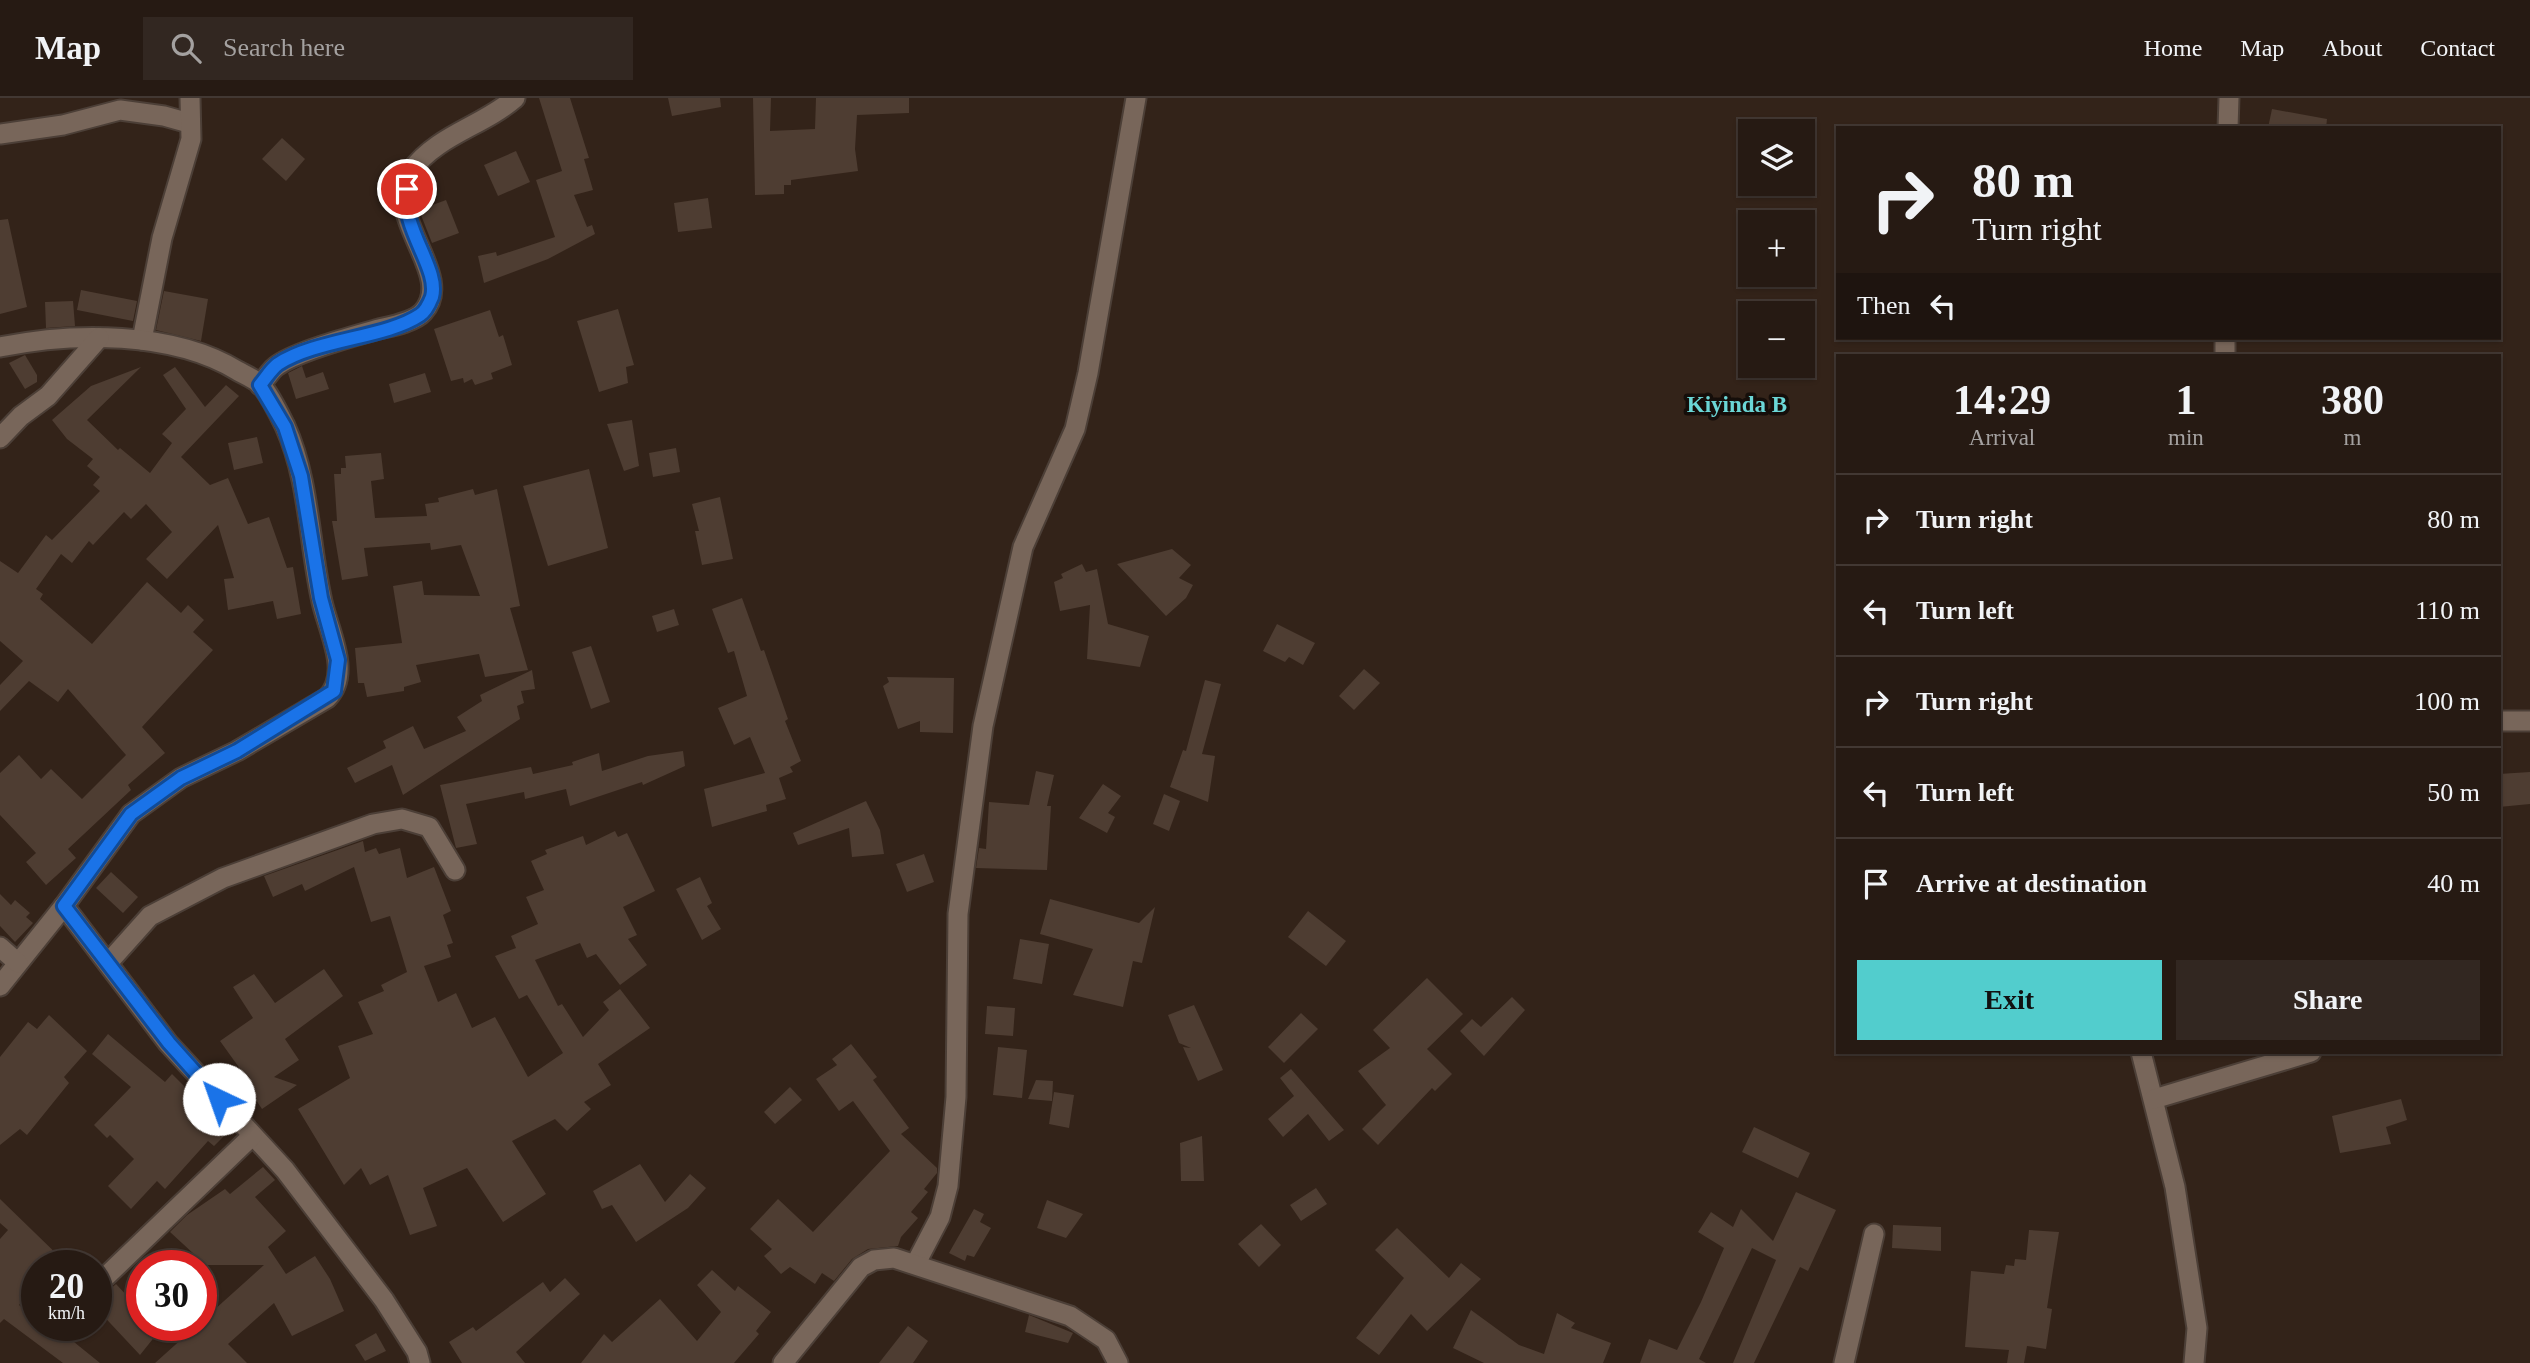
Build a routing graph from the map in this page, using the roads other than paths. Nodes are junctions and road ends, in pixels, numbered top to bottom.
1 (190, 98) edge
2 (515, 98) edge
3 (1136, 98) edge
4 (2228, 98) edge
5 (189, 123) junction
6 (2228, 126) edge
7 (0, 134) edge
8 (99, 338) junction
9 (142, 340) junction
10 (0, 347) edge
11 (260, 385) junction
12 (0, 438) edge
13 (2501, 721) edge
14 (2530, 722) edge
15 (455, 870) dead end
16 (64, 906) junction
17 (0, 947) edge
18 (18, 963) junction
19 (108, 963) junction
20 (0, 986) edge
21 (2142, 1054) edge
22 (2304, 1054) edge
23 (2154, 1099) junction
24 (252, 1136) junction
25 (1874, 1234) dead end
26 (916, 1263) junction
27 (112, 1271) edge
28 (420, 1363) edge
29 (783, 1363) edge
30 (1118, 1363) edge
31 (1844, 1363) edge
32 (2194, 1363) edge

1 - 5 street
2 - 11 street
3 - 26 street
4 - 6 street
5 - 7 street
5 - 9 street
8 - 9 street
8 - 10 street
8 - 12 street
9 - 11 street
11 - 16 street
13 - 14 street
15 - 19 street
16 - 18 street
16 - 19 street
17 - 18 street
18 - 20 street
19 - 24 street
21 - 23 street
22 - 23 street
23 - 32 street
24 - 27 street
24 - 28 street
25 - 31 street
26 - 29 street
26 - 30 street

